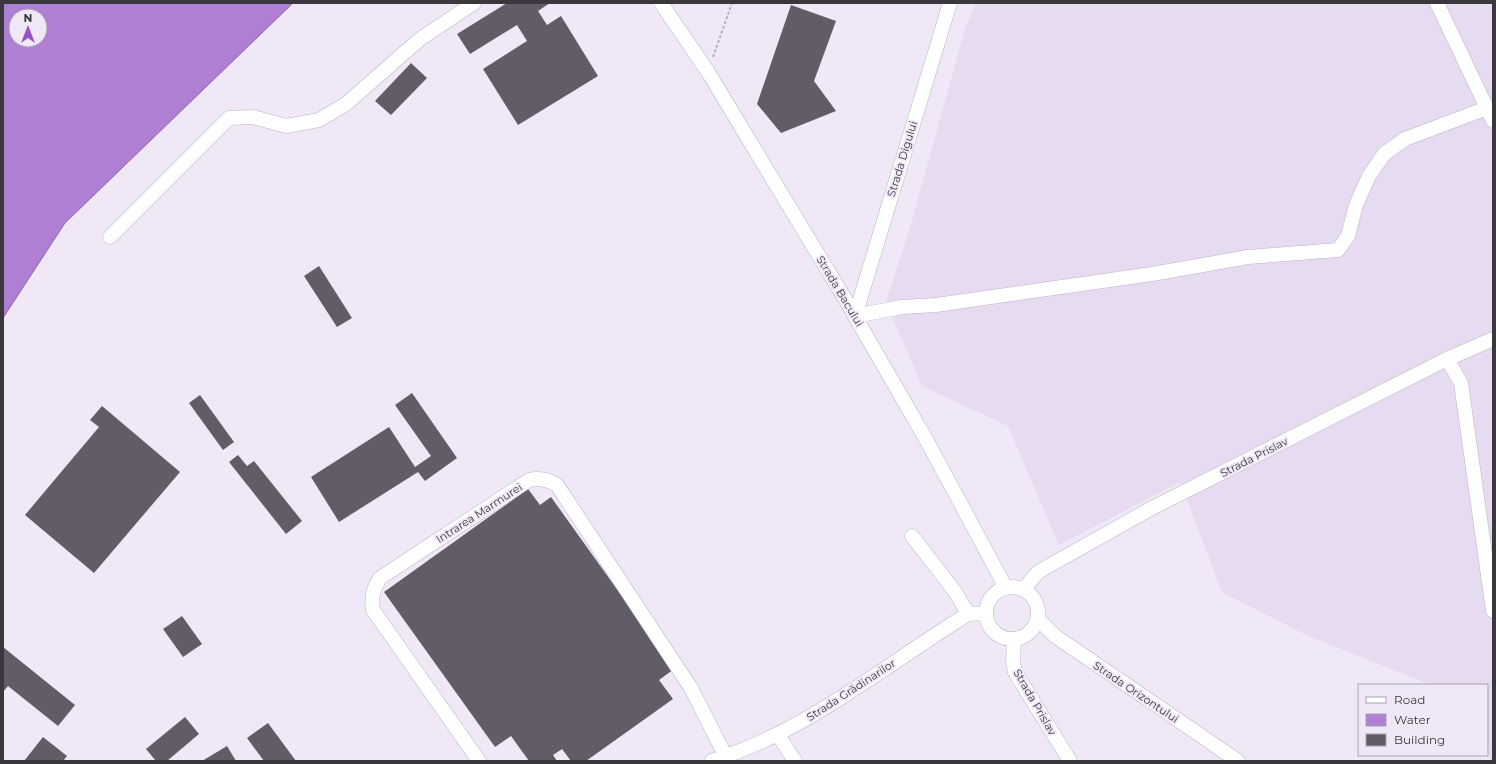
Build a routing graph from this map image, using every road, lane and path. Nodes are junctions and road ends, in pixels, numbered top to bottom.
1 (474, 3) edge
2 (661, 3) edge
3 (732, 3) edge
4 (950, 3) edge
5 (1437, 3) edge
6 (708, 72) junction
7 (1490, 115) edge
8 (110, 237) dead end
9 (855, 316) junction
10 (1493, 339) edge
11 (1447, 359) junction
12 (912, 536) dead end
13 (1006, 588) junction
14 (1024, 590) junction
15 (1493, 611) edge
16 (986, 613) junction
17 (968, 614) junction
18 (1038, 619) junction
19 (1014, 640) junction
20 (778, 735) junction
21 (726, 756) junction
22 (479, 761) edge
23 (712, 761) edge
24 (795, 761) edge
25 (1070, 761) edge
26 (1238, 761) edge

1 - 8 street
2 - 6 street, Strada Bacului
3 - 6 path
4 - 9 street, Strada Digului
5 - 7 street
6 - 9 street, Strada Bacului
7 - 9 street
9 - 13 street, Strada Bacului
10 - 11 street, Strada Prislav
11 - 14 street, Strada Prislav
11 - 15 street
12 - 17 street
13 - 14 street
13 - 16 street
14 - 18 street
16 - 17 street
16 - 19 street
17 - 20 street, Strada Grădinarilor
18 - 19 street
18 - 26 street, Strada Orizontului
19 - 25 street, Strada Prislav
20 - 21 street, Strada Grădinarilor
20 - 24 street
21 - 22 street, Intrarea Marmurei
21 - 23 street, Strada Grădinarilor

